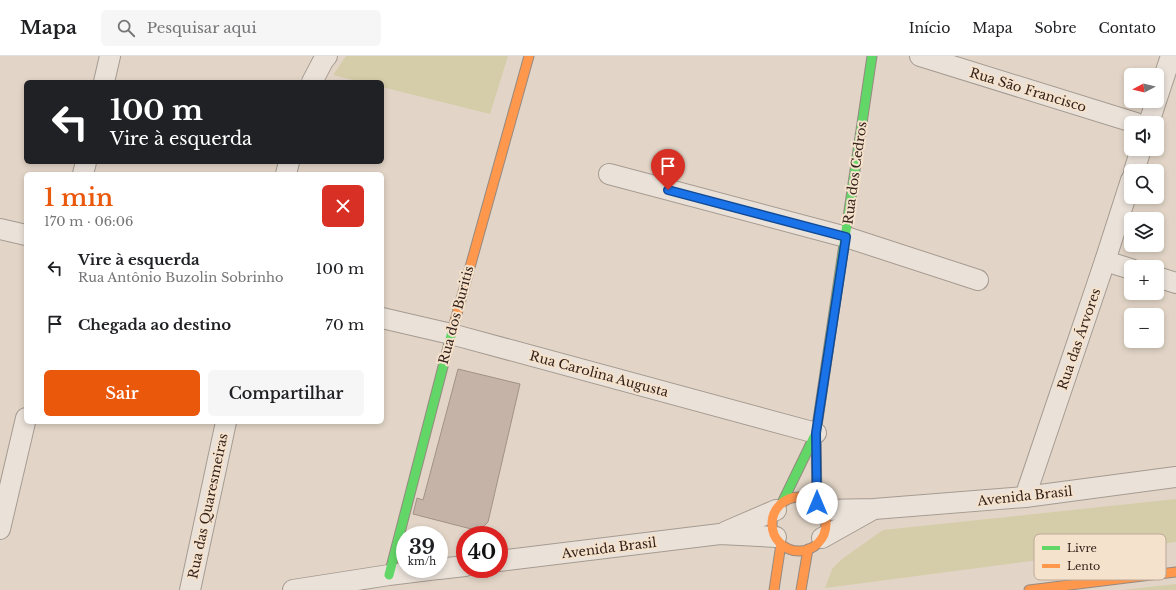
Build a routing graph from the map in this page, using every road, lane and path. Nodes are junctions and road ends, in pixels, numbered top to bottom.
1 (110, 56) edge
2 (327, 56) edge
3 (529, 56) edge
4 (872, 56) edge
5 (920, 56) edge
6 (1171, 56) edge
7 (1164, 78) edge
8 (104, 80) edge
9 (313, 80) edge
10 (1124, 119) edge
11 (609, 174) dead end
12 (1124, 202) edge
13 (0, 229) edge
14 (24, 235) edge
15 (846, 237) junction
16 (1105, 261) junction
17 (1124, 267) edge
18 (1164, 279) edge
19 (978, 280) dead end
20 (1176, 283) edge
21 (384, 318) edge
22 (451, 334) junction
23 (25, 424) edge
24 (226, 424) edge
25 (816, 433) junction
26 (1176, 476) edge
27 (1025, 497) junction
28 (779, 506) junction
29 (819, 506) junction
30 (874, 509) junction
31 (0, 529) edge
32 (720, 534) junction
33 (778, 540) junction
34 (815, 544) junction
35 (508, 560) edge
36 (1176, 572) edge
37 (1166, 573) edge
38 (396, 574) edge
39 (389, 575) junction
40 (1110, 580) edge
41 (190, 590) edge
42 (293, 590) edge
43 (774, 590) edge
44 (802, 590) edge
45 (1028, 590) edge

1 - 8 street
2 - 9 street
3 - 22 main road, Rua dos Buritis
4 - 15 main road, Rua dos Cedros
5 - 10 street, Rua São Francisco
6 - 7 street
11 - 15 street
12 - 16 street, Rua das Árvores
13 - 14 street
15 - 19 street
15 - 25 main road, Rua dos Cedros
16 - 17 street
16 - 27 street, Rua das Árvores
18 - 20 street
21 - 22 street, Rua Carolina Augusta
22 - 25 street, Rua Carolina Augusta
22 - 39 main road, Rua dos Buritis
23 - 31 street
24 - 41 street, Rua das Quaresmeiras
25 - 28 main road, Rua dos Cedros
25 - 29 main road, Rua dos Cedros
26 - 27 street, Avenida Brasil
27 - 30 street, Avenida Brasil
28 - 29 main road
28 - 32 street, Avenida Brasil
28 - 33 main road
29 - 30 street, Avenida Brasil
29 - 34 main road
30 - 34 street, Avenida Brasil
32 - 33 street, Avenida Brasil
32 - 35 street, Avenida Brasil
33 - 34 main road
33 - 43 main road
34 - 44 main road
36 - 37 main road
38 - 39 street
39 - 42 street
40 - 45 main road

